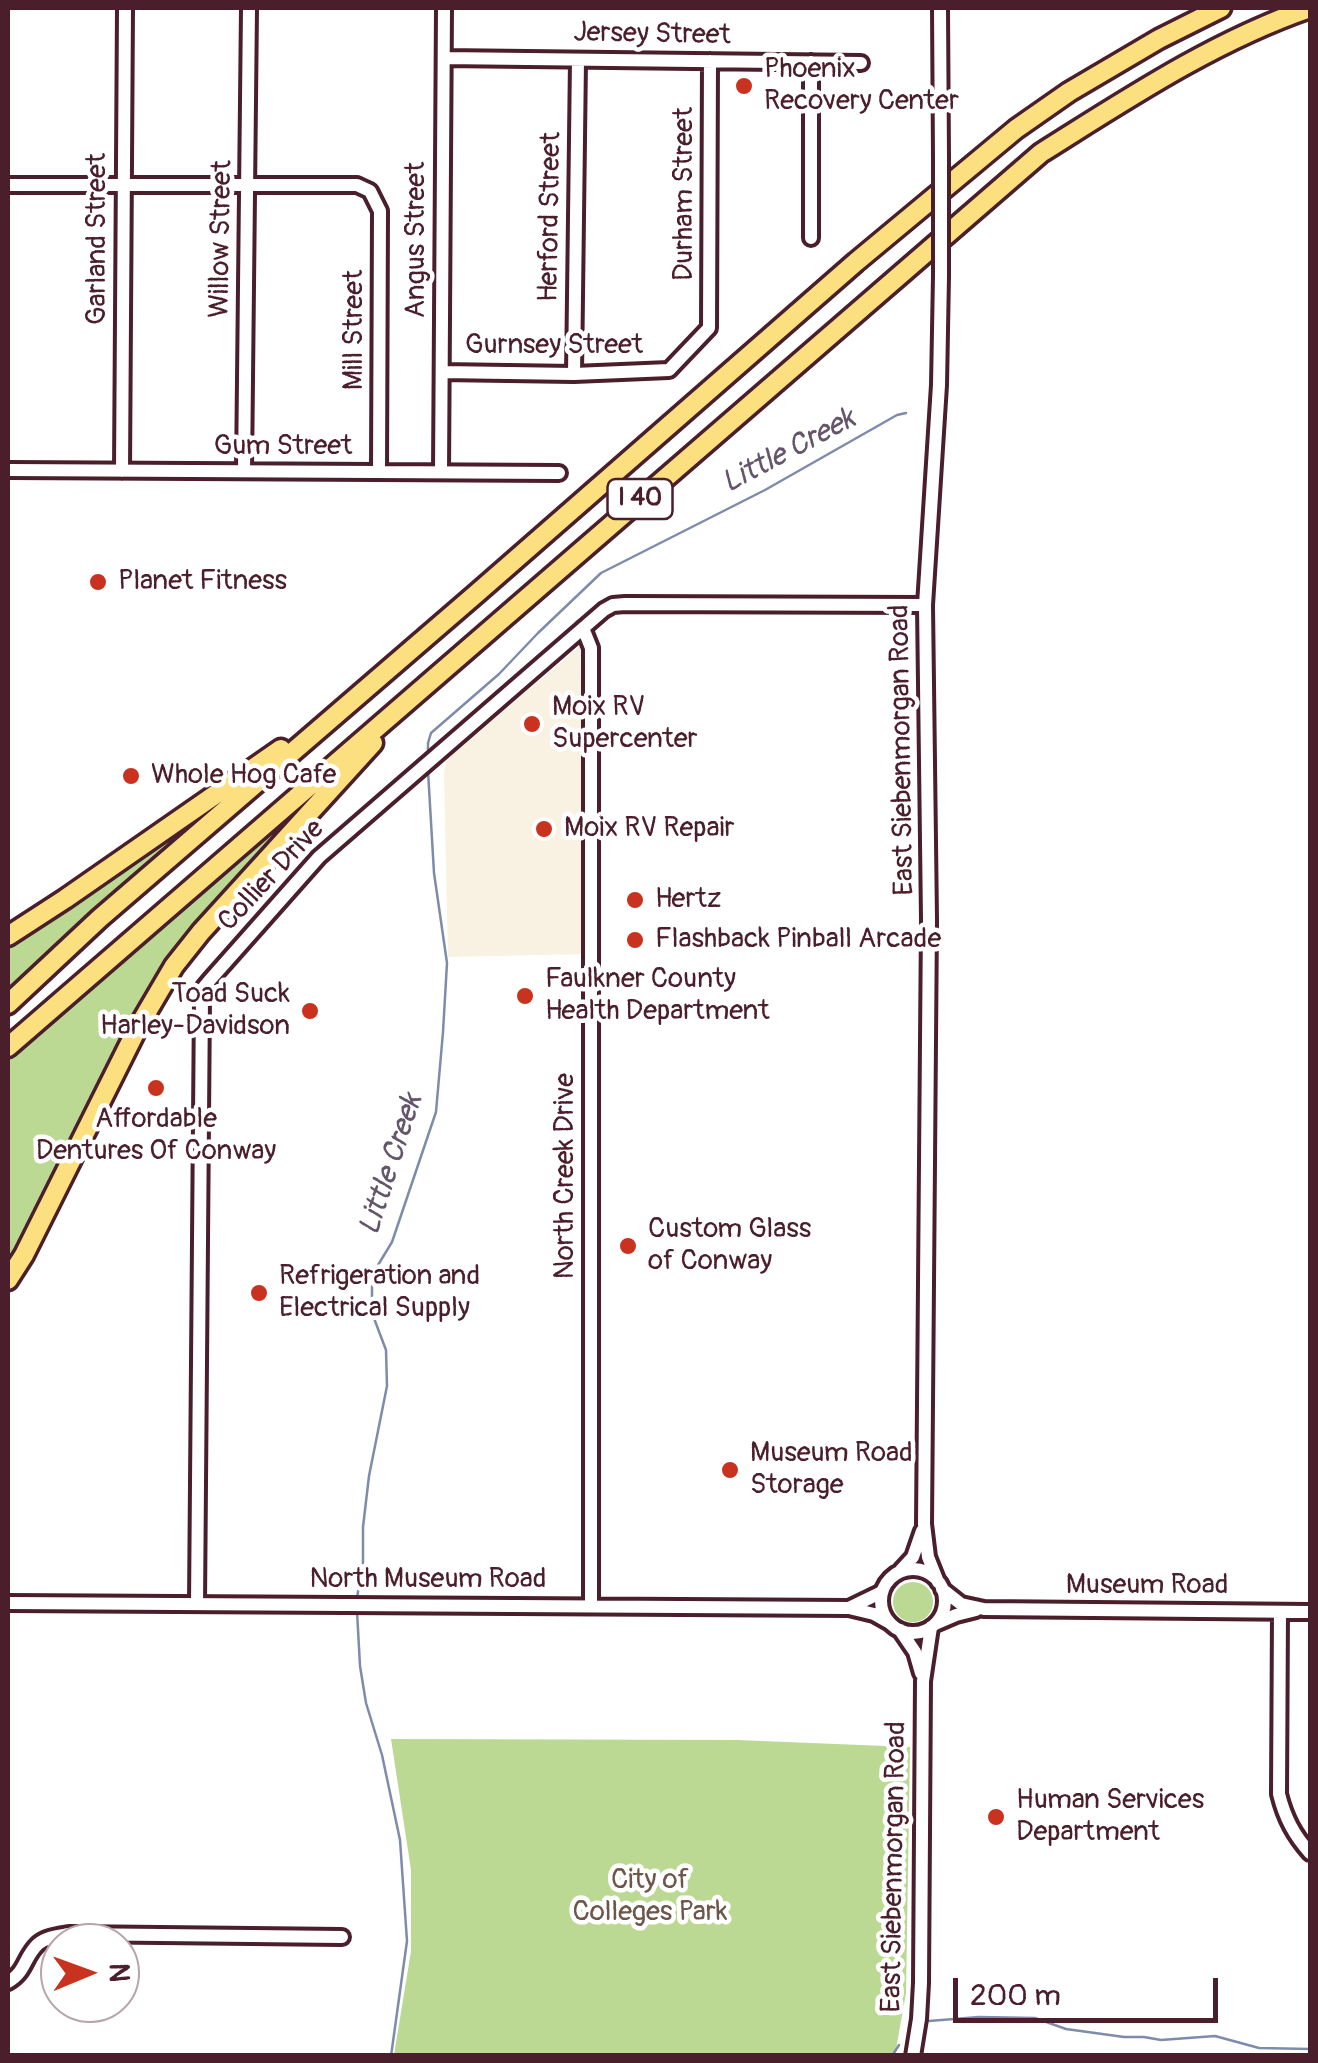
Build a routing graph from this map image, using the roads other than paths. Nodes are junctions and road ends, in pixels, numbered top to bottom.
1 (126, 8) edge
2 (249, 8) edge
3 (444, 8) edge
4 (940, 8) edge
5 (1222, 8) edge
6 (1310, 8) edge
7 (444, 58) junction
8 (578, 60) junction
9 (710, 61) junction
10 (811, 62) junction
11 (861, 63) dead end
12 (123, 185) junction
13 (248, 185) junction
14 (8, 186) edge
15 (811, 238) dead end
16 (709, 328) joint
17 (442, 372) junction
18 (574, 374) junction
19 (8, 470) edge
20 (122, 471) junction
21 (244, 472) junction
22 (378, 472) junction
23 (441, 472) junction
24 (559, 473) dead end
25 (925, 605) junction
26 (583, 628) junction
27 (427, 684) junction
28 (363, 691) junction
29 (8, 936) edge
30 (8, 1004) edge
31 (8, 1047) edge
32 (8, 1280) edge
33 (924, 1524) junction
34 (896, 1574) junction
35 (940, 1586) junction
36 (882, 1592) junction
37 (8, 1603) edge
38 (197, 1604) junction
39 (591, 1606) junction
40 (849, 1608) junction
41 (984, 1609) junction
42 (1280, 1612) junction
43 (1310, 1612) edge
44 (933, 1626) junction
45 (895, 1627) junction
46 (923, 1680) junction
47 (1310, 1853) edge
48 (342, 1937) dead end
49 (8, 1982) edge
50 (911, 2055) edge

1 - 12 street, Garland Street
2 - 13 street, Willow Street
3 - 7 street, Angus Street
4 - 25 street, East Siebenmorgan Road, bridge
5 - 28 highway, I 40
6 - 27 highway, I 40
7 - 8 street, Jersey Street
7 - 17 street, Angus Street
8 - 9 street, Jersey Street
8 - 18 street, Herford Street
9 - 10 street, Jersey Street
9 - 16 street, Durham Street
10 - 11 street, Jersey Street
10 - 15 street
12 - 13 street
12 - 14 street
12 - 20 street, Garland Street
13 - 21 street, Willow Street
13 - 22 street, Mill Street
16 - 18 street, Gurnsey Street
17 - 18 street, Gurnsey Street
17 - 23 street, Angus Street
19 - 20 street, Gum Street
20 - 21 street, Gum Street
21 - 22 street, Gum Street
22 - 23 street, Gum Street
23 - 24 street, Gum Street
25 - 26 street, Collier Drive
25 - 33 street, East Siebenmorgan Road
26 - 38 street, Collier Drive
26 - 39 street, North Creek Drive
27 - 31 highway, I 40
27 - 32 highway
28 - 29 highway
28 - 30 highway, I 40
33 - 34 street, East Siebenmorgan Road
33 - 35 street, East Siebenmorgan Road
34 - 35 street
34 - 36 street
35 - 41 street, Museum Road
35 - 44 street
36 - 40 street, North Museum Road
36 - 45 street
37 - 38 street, North Museum Road
38 - 39 street, North Museum Road
39 - 40 street, North Museum Road
40 - 45 street, North Museum Road
41 - 42 street, Museum Road
41 - 44 street, Museum Road
42 - 43 street, Museum Road
42 - 47 street
44 - 45 street
44 - 46 street, East Siebenmorgan Road
45 - 46 street, East Siebenmorgan Road
46 - 50 street, East Siebenmorgan Road
48 - 49 street

